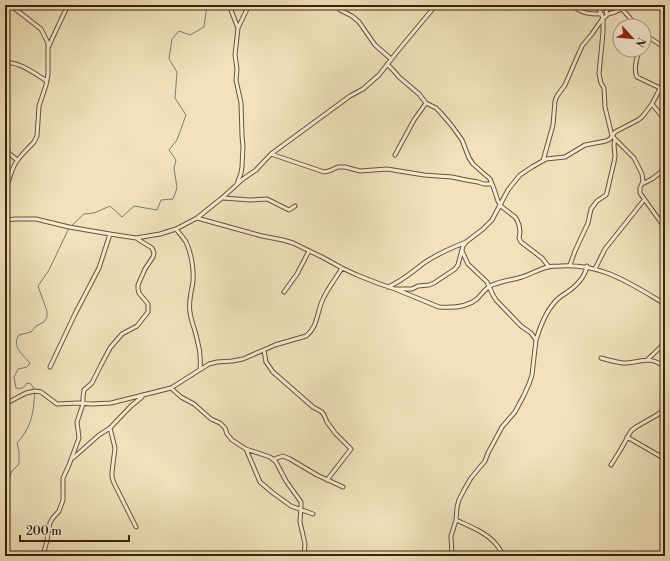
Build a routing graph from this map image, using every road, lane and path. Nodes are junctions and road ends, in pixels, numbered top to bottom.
1 (10, 5) edge
2 (68, 5) edge
3 (228, 5) edge
4 (248, 5) edge
5 (335, 5) edge
6 (436, 5) edge
7 (572, 5) edge
8 (597, 5) edge
9 (608, 5) edge
10 (630, 5) edge
11 (622, 9) junction
12 (607, 13) junction
13 (602, 16) junction
14 (630, 18) edge
15 (238, 28) junction
16 (652, 40) edge
17 (48, 48) junction
18 (665, 48) edge
19 (637, 58) edge
20 (391, 59) junction
21 (5, 63) edge
22 (387, 64) junction
23 (665, 79) edge
24 (47, 81) junction
25 (660, 88) junction
26 (426, 102) junction
27 (652, 104) junction
28 (665, 120) edge
29 (612, 136) junction
30 (615, 139) junction
31 (5, 150) edge
32 (272, 154) junction
33 (395, 155) dead end
34 (17, 160) junction
35 (543, 161) junction
36 (665, 169) edge
37 (492, 184) junction
38 (642, 184) junction
39 (236, 186) junction
40 (5, 187) edge
41 (222, 198) junction
42 (644, 200) junction
43 (500, 205) junction
44 (295, 206) dead end
45 (197, 218) junction
46 (5, 220) edge
47 (665, 228) edge
48 (176, 230) junction
49 (110, 234) junction
50 (136, 238) junction
51 (466, 242) junction
52 (462, 250) junction
53 (309, 251) junction
54 (570, 265) junction
55 (587, 266) junction
56 (549, 267) junction
57 (342, 268) junction
58 (595, 268) junction
59 (388, 287) junction
60 (490, 287) junction
61 (395, 289) junction
62 (284, 292) dead end
63 (665, 304) edge
64 (536, 340) junction
65 (665, 343) edge
66 (264, 350) junction
67 (601, 358) dead end
68 (647, 360) junction
69 (50, 367) dead end
70 (665, 368) edge
71 (200, 370) junction
72 (170, 388) junction
73 (144, 396) junction
74 (5, 404) edge
75 (83, 404) junction
76 (665, 409) edge
77 (110, 428) junction
78 (627, 437) junction
79 (246, 449) junction
80 (72, 459) junction
81 (274, 459) junction
82 (665, 459) edge
83 (611, 465) dead end
84 (327, 480) junction
85 (343, 487) dead end
86 (301, 510) junction
87 (313, 514) dead end
88 (456, 520) junction
89 (136, 527) dead end
90 (43, 556) edge
91 (304, 556) edge
92 (452, 556) edge
93 (504, 556) edge

1 - 17 street
2 - 17 street
3 - 15 street
4 - 15 street
5 - 20 street
6 - 20 street
7 - 13 street
8 - 12 street
8 - 13 street
9 - 12 street
10 - 11 street
11 - 12 street
11 - 14 street
12 - 13 street
13 - 29 street
13 - 35 street
15 - 39 street
16 - 18 street
17 - 24 street
19 - 25 street
20 - 22 street
21 - 24 street
22 - 26 street
22 - 32 street
23 - 25 street
24 - 34 street
25 - 27 street
26 - 33 street
26 - 37 street
27 - 28 street
27 - 29 street
29 - 30 street
29 - 35 street
30 - 38 street
30 - 54 street
31 - 34 street
32 - 37 street
32 - 39 street
34 - 40 street
35 - 43 street
36 - 38 street
37 - 43 street
38 - 42 street
39 - 41 street
41 - 44 street
41 - 45 street
42 - 47 street
42 - 58 street
43 - 51 street
43 - 56 street
45 - 48 street
45 - 53 street
46 - 49 street
48 - 50 street
48 - 71 street
49 - 50 street
49 - 69 street
50 - 75 street
51 - 52 street
51 - 59 street
52 - 60 street
52 - 61 street
53 - 57 street
53 - 62 street
54 - 55 street
54 - 56 street
55 - 58 street
55 - 64 street
56 - 60 street
57 - 59 street
57 - 66 street
58 - 63 street
59 - 61 street
60 - 61 street
60 - 64 street
64 - 88 street
65 - 68 street
66 - 71 street
66 - 84 street
67 - 68 street
68 - 70 street
71 - 72 street
72 - 73 street
72 - 79 street
73 - 75 street
73 - 77 street
74 - 75 street
75 - 80 street
76 - 78 street
77 - 80 street
77 - 89 street
78 - 82 street
78 - 83 street
79 - 81 street
79 - 86 street
80 - 90 street
81 - 84 street
81 - 86 street
84 - 85 street
86 - 87 street
86 - 91 street
88 - 92 street
88 - 93 street

